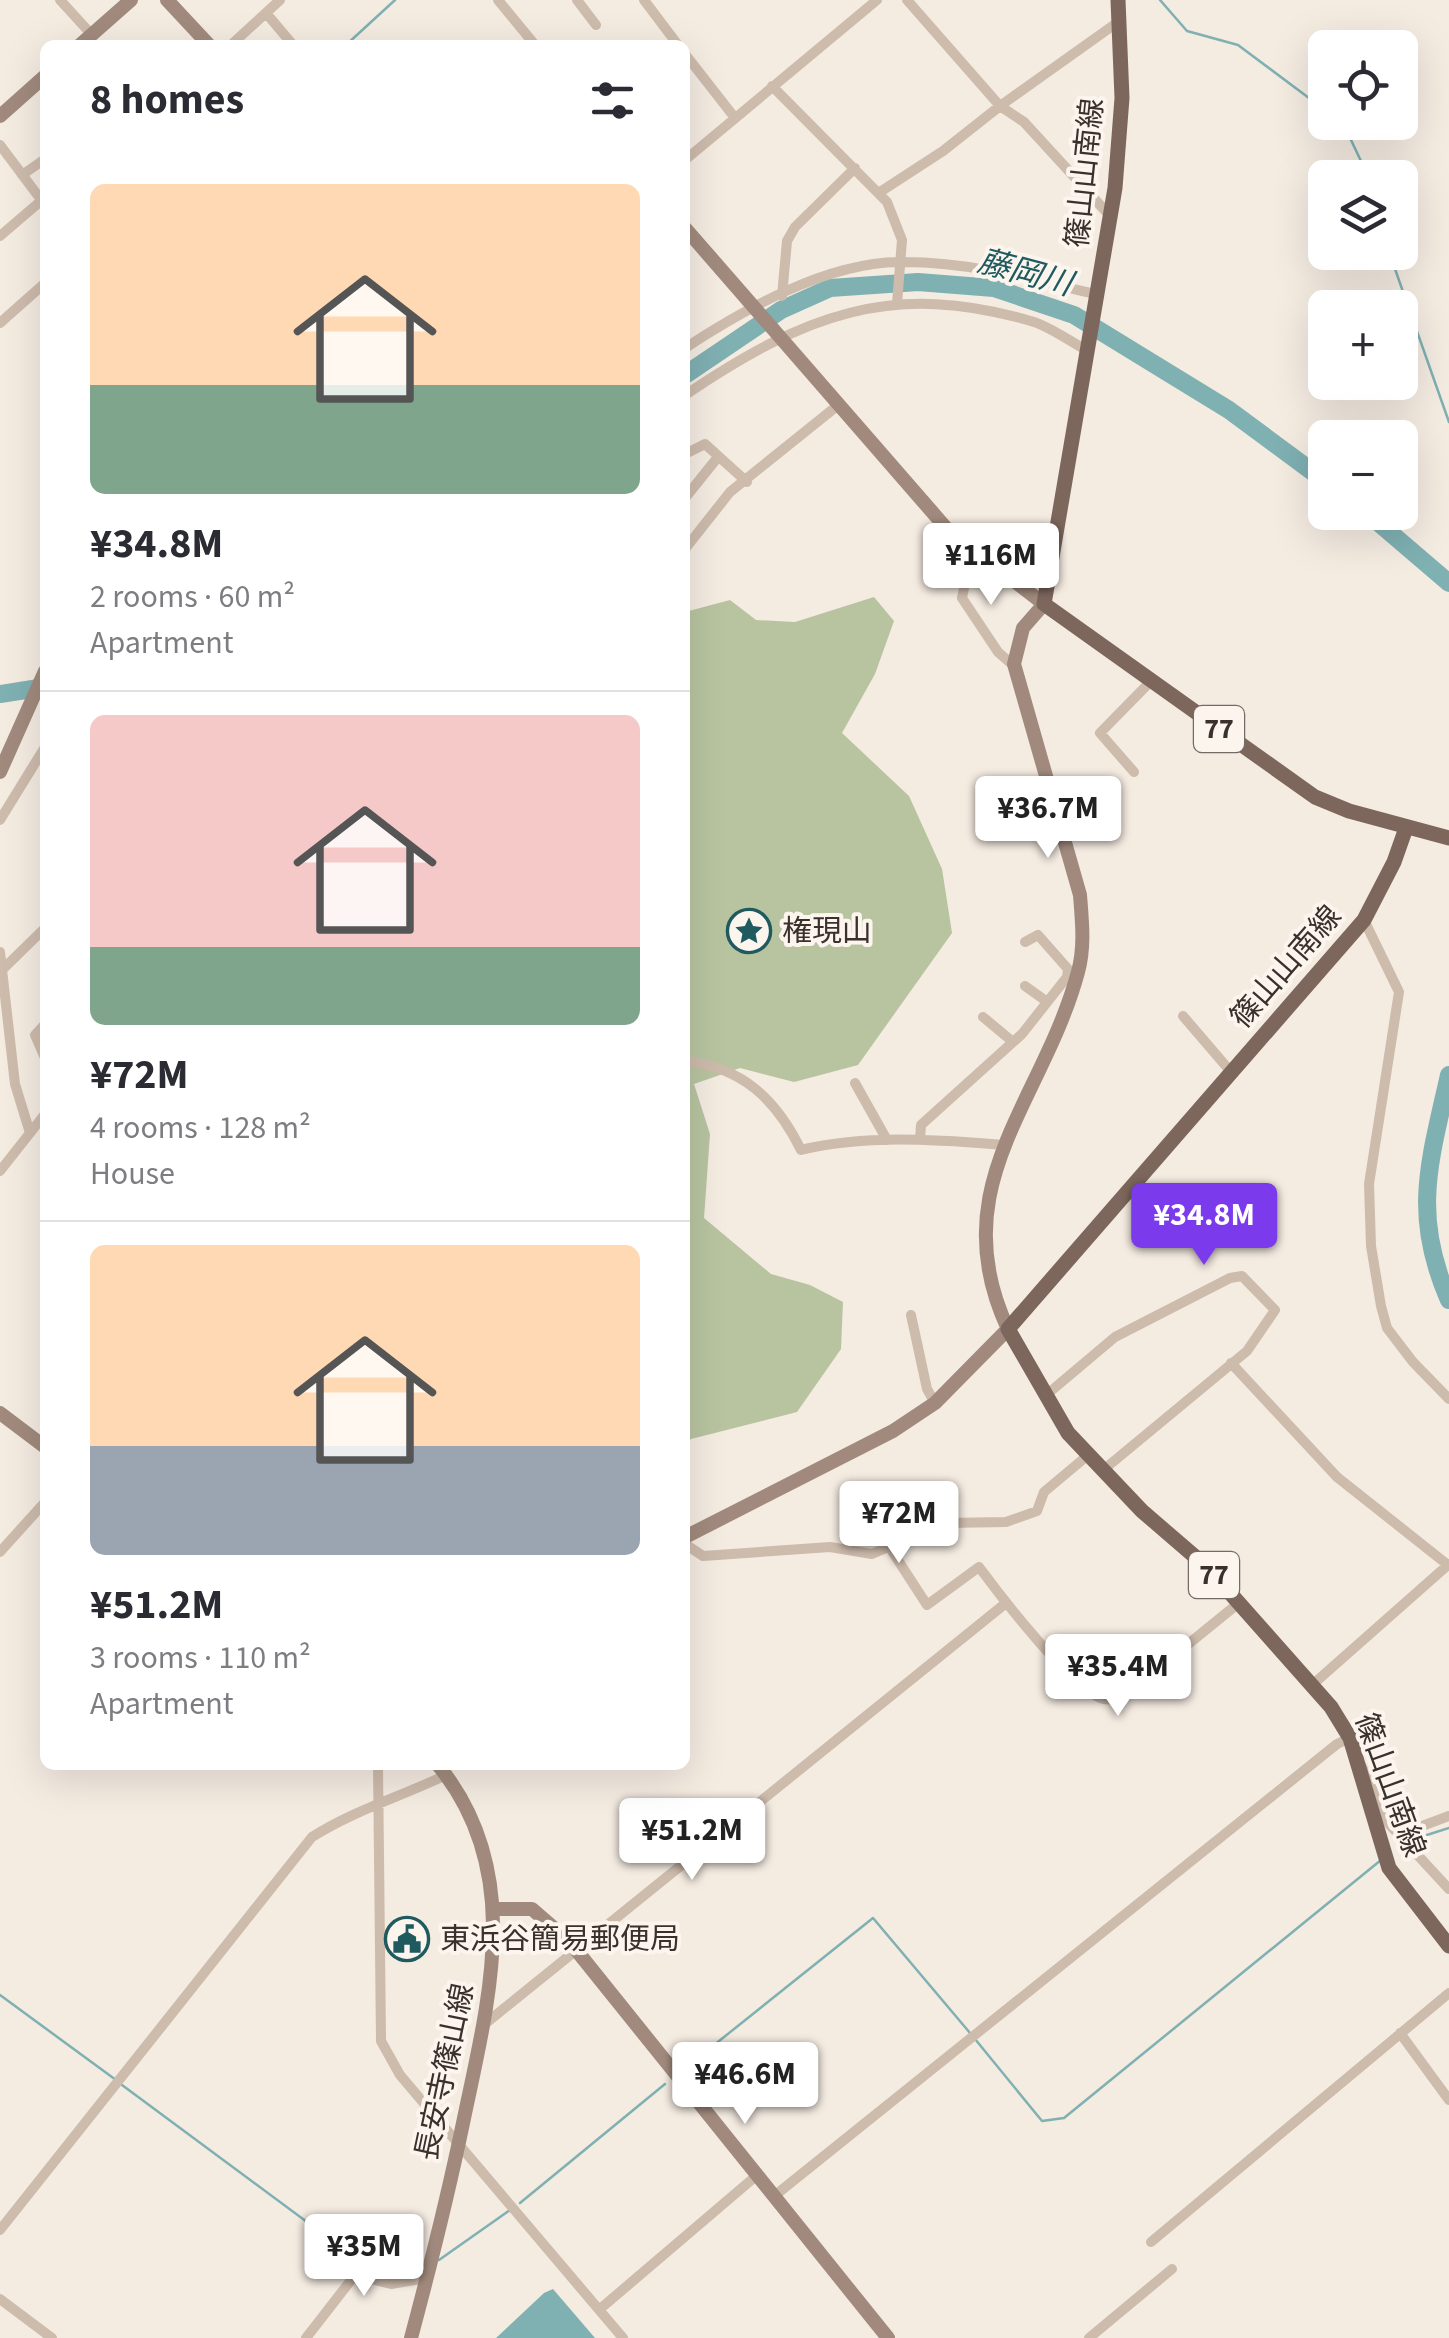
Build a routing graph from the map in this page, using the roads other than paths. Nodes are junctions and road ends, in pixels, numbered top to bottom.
1 (60, 0) edge
2 (131, 0) edge
3 (166, 0) edge
4 (280, 0) edge
5 (498, 0) edge
6 (578, 0) edge
7 (644, 0) edge
8 (877, 0) edge
9 (907, 0) edge
10 (1118, 0) edge
11 (266, 13) junction
12 (1118, 22) junction
13 (596, 24) dead end
14 (86, 40) edge
15 (204, 40) edge
16 (236, 40) edge
17 (288, 40) edge
18 (532, 40) edge
19 (674, 40) edge
20 (690, 60) edge
21 (40, 80) edge
22 (772, 86) junction
23 (1000, 106) junction
24 (0, 116) edge
25 (735, 118) junction
26 (0, 145) edge
27 (690, 156) edge
28 (40, 162) edge
29 (855, 168) junction
30 (22, 175) junction
31 (880, 192) junction
32 (40, 198) edge
33 (40, 204) edge
34 (1111, 217) junction
35 (690, 234) edge
36 (0, 236) edge
37 (898, 264) junction
38 (40, 287) edge
39 (782, 296) junction
40 (1097, 299) junction
41 (898, 302) junction
42 (756, 312) junction
43 (0, 323) edge
44 (776, 336) junction
45 (690, 345) edge
46 (1089, 347) junction
47 (690, 392) edge
48 (837, 406) junction
49 (690, 452) edge
50 (718, 457) junction
51 (746, 482) junction
52 (690, 492) edge
53 (690, 543) edge
54 (972, 549) junction
55 (1044, 604) junction
56 (1014, 668) junction
57 (1152, 680) junction
58 (40, 684) edge
59 (40, 755) edge
60 (0, 772) edge
61 (1134, 772) dead end
62 (0, 820) edge
63 (1406, 828) junction
64 (1449, 838) edge
65 (1364, 920) junction
66 (40, 933) edge
67 (1026, 942) dead end
68 (0, 952) edge
69 (2, 970) edge
70 (1071, 979) junction
71 (1024, 986) dead end
72 (1046, 1001) junction
73 (1184, 1016) dead end
74 (983, 1017) dead end
75 (1013, 1042) junction
76 (690, 1062) edge
77 (1231, 1072) junction
78 (855, 1083) dead end
79 (40, 1120) edge
80 (30, 1133) junction
81 (920, 1138) junction
82 (887, 1140) junction
83 (1006, 1145) junction
84 (0, 1171) edge
85 (911, 1315) dead end
86 (1008, 1328) junction
87 (1231, 1363) junction
88 (1045, 1396) junction
89 (1449, 1399) edge
90 (935, 1403) junction
91 (0, 1413) edge
92 (40, 1444) edge
93 (1087, 1456) junction
94 (1102, 1471) junction
95 (40, 1508) edge
96 (690, 1538) edge
97 (690, 1545) edge
98 (890, 1548) junction
99 (0, 1552) edge
100 (1449, 1565) edge
101 (1240, 1602) junction
102 (1006, 1604) junction
103 (1312, 1686) junction
104 (1350, 1738) junction
105 (1358, 1762) junction
106 (378, 1770) edge
107 (442, 1770) edge
108 (379, 1807) junction
109 (1449, 1816) edge
110 (1403, 1840) junction
111 (1449, 1889) edge
112 (494, 1909) junction
113 (1449, 1946) edge
114 (576, 1950) junction
115 (1449, 1992) edge
116 (486, 2024) junction
117 (1400, 2033) junction
118 (1449, 2100) edge
119 (460, 2141) junction
120 (756, 2176) junction
121 (774, 2198) junction
122 (0, 2230) edge
123 (1150, 2242) dead end
124 (1172, 2269) dead end
125 (427, 2278) junction
126 (0, 2299) edge
127 (600, 2309) junction
128 (52, 2338) edge
129 (306, 2338) edge
130 (411, 2338) edge
131 (623, 2338) edge
132 (888, 2338) edge
133 (1089, 2338) edge

1 - 14 street
2 - 14 street
3 - 15 street
4 - 11 street
5 - 18 street
6 - 13 street
7 - 19 street
8 - 22 street
9 - 23 street
10 - 12 main road, 篠山山南線
11 - 16 street
11 - 17 street
12 - 23 street
12 - 34 main road, 篠山山南線
20 - 25 street
21 - 24 street
22 - 25 street
22 - 29 street
23 - 31 street
23 - 34 street
25 - 27 street
26 - 30 street
28 - 30 street
29 - 31 street
29 - 39 street
30 - 32 street
31 - 37 street
33 - 36 street
34 - 40 main road, 篠山山南線
35 - 42 street
37 - 39 street
37 - 40 street
37 - 41 street
38 - 43 street
39 - 42 street
40 - 46 main road, 篠山山南線
41 - 44 street
41 - 46 street
42 - 44 street
42 - 45 street
44 - 47 street
44 - 48 street
46 - 55 main road, 篠山山南線
48 - 51 street
48 - 54 street
49 - 50 street
50 - 51 street
50 - 52 street
51 - 53 street
54 - 55 street
54 - 56 street
55 - 56 street
55 - 57 main road, 77
56 - 70 street
57 - 61 street
57 - 63 main road, 77
58 - 60 street
59 - 62 street
63 - 64 main road
63 - 65 main road, 篠山山南線
65 - 77 main road, 篠山山南線
65 - 89 street
66 - 69 street
67 - 70 street
68 - 69 street
69 - 80 street
70 - 72 street
70 - 83 street
71 - 72 street
72 - 75 street
73 - 77 street
74 - 75 street
75 - 81 street
76 - 82 street
77 - 86 main road, 篠山山南線
78 - 82 street
79 - 80 street
80 - 84 street
81 - 82 street
81 - 83 street
83 - 86 street
85 - 90 street
86 - 88 main road, 篠山山南線 / 77
86 - 90 street
87 - 88 street
87 - 94 street
87 - 100 street
88 - 93 main road, 篠山山南線 / 77
90 - 96 street
91 - 92 street
93 - 94 main road, 篠山山南線 / 77
93 - 98 street
94 - 101 main road, 篠山山南線 / 77
95 - 99 street
97 - 98 street
98 - 102 street
100 - 103 street
101 - 102 street
101 - 103 main road, 篠山山南線 / 77
102 - 114 street
103 - 104 main road, 篠山山南線 / 77
104 - 105 main road, 篠山山南線 / 77
104 - 121 street
105 - 110 street
105 - 113 main road, 篠山山南線 / 77
106 - 108 street
107 - 108 street
107 - 112 street, 長安寺篠山線
108 - 119 street
108 - 122 street
109 - 110 street
110 - 111 street
112 - 114 street
112 - 116 street, 長安寺篠山線
114 - 116 street
114 - 120 street
115 - 117 street
116 - 119 street, 長安寺篠山線
117 - 118 street
117 - 123 street
119 - 125 street, 長安寺篠山線
119 - 127 street
120 - 121 street
120 - 127 street
121 - 132 street
124 - 133 street
125 - 129 street
125 - 130 street, 長安寺篠山線
126 - 128 street
127 - 131 street

